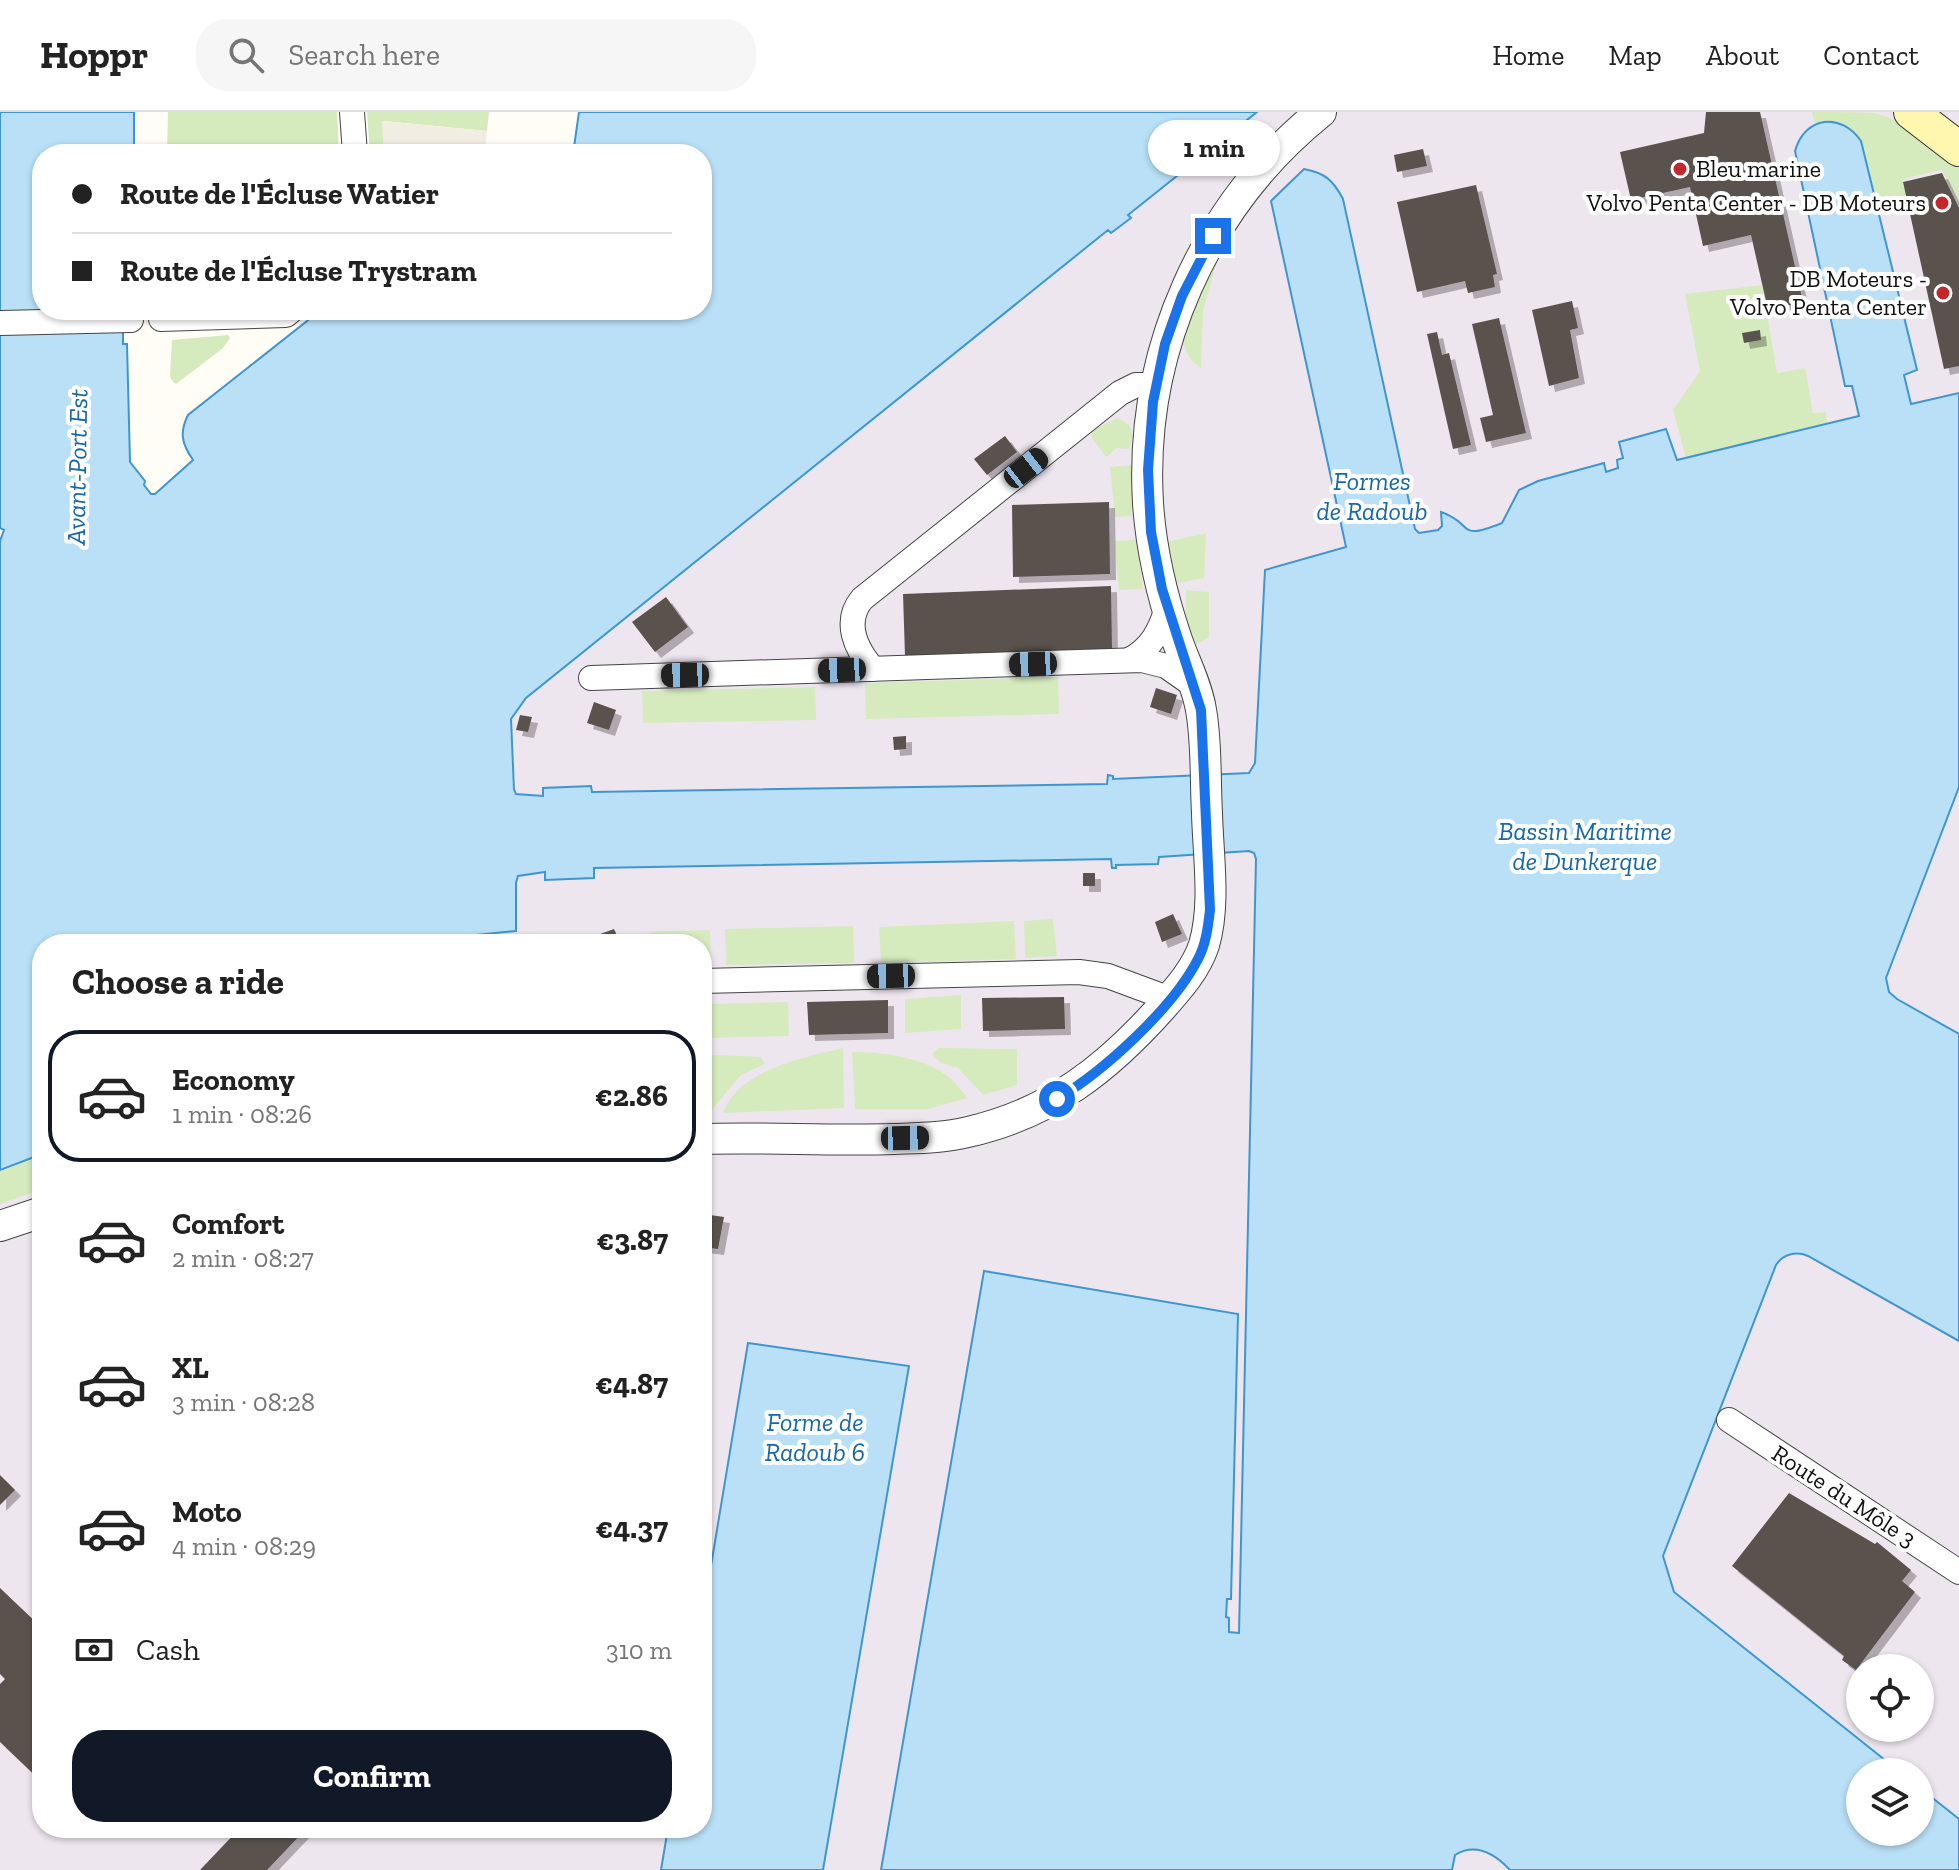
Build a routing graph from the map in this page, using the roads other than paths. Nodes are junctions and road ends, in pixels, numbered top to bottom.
1 (352, 112) edge
2 (1321, 112) edge
3 (1911, 112) edge
4 (354, 144) edge
5 (1959, 149) edge
6 (131, 320) dead end
7 (0, 323) edge
8 (1156, 385) junction
9 (1167, 608) junction
10 (1129, 660) junction
11 (873, 669) junction
12 (591, 678) dead end
13 (1196, 687) junction
14 (712, 981) edge
15 (1170, 999) junction
16 (712, 1139) edge
17 (858, 1140) junction
18 (712, 1157) edge
19 (32, 1215) edge
20 (0, 1226) edge
21 (1729, 1420) dead end
22 (1959, 1572) edge

1 - 4 street
2 - 8 street
3 - 5 main road
6 - 7 street
8 - 9 street
8 - 11 street
9 - 10 street
9 - 13 street
10 - 11 street
10 - 13 street
11 - 12 street
13 - 15 street
14 - 15 street
15 - 17 street
16 - 17 street
17 - 18 street
19 - 20 street
21 - 22 street, Route du Môle 3

